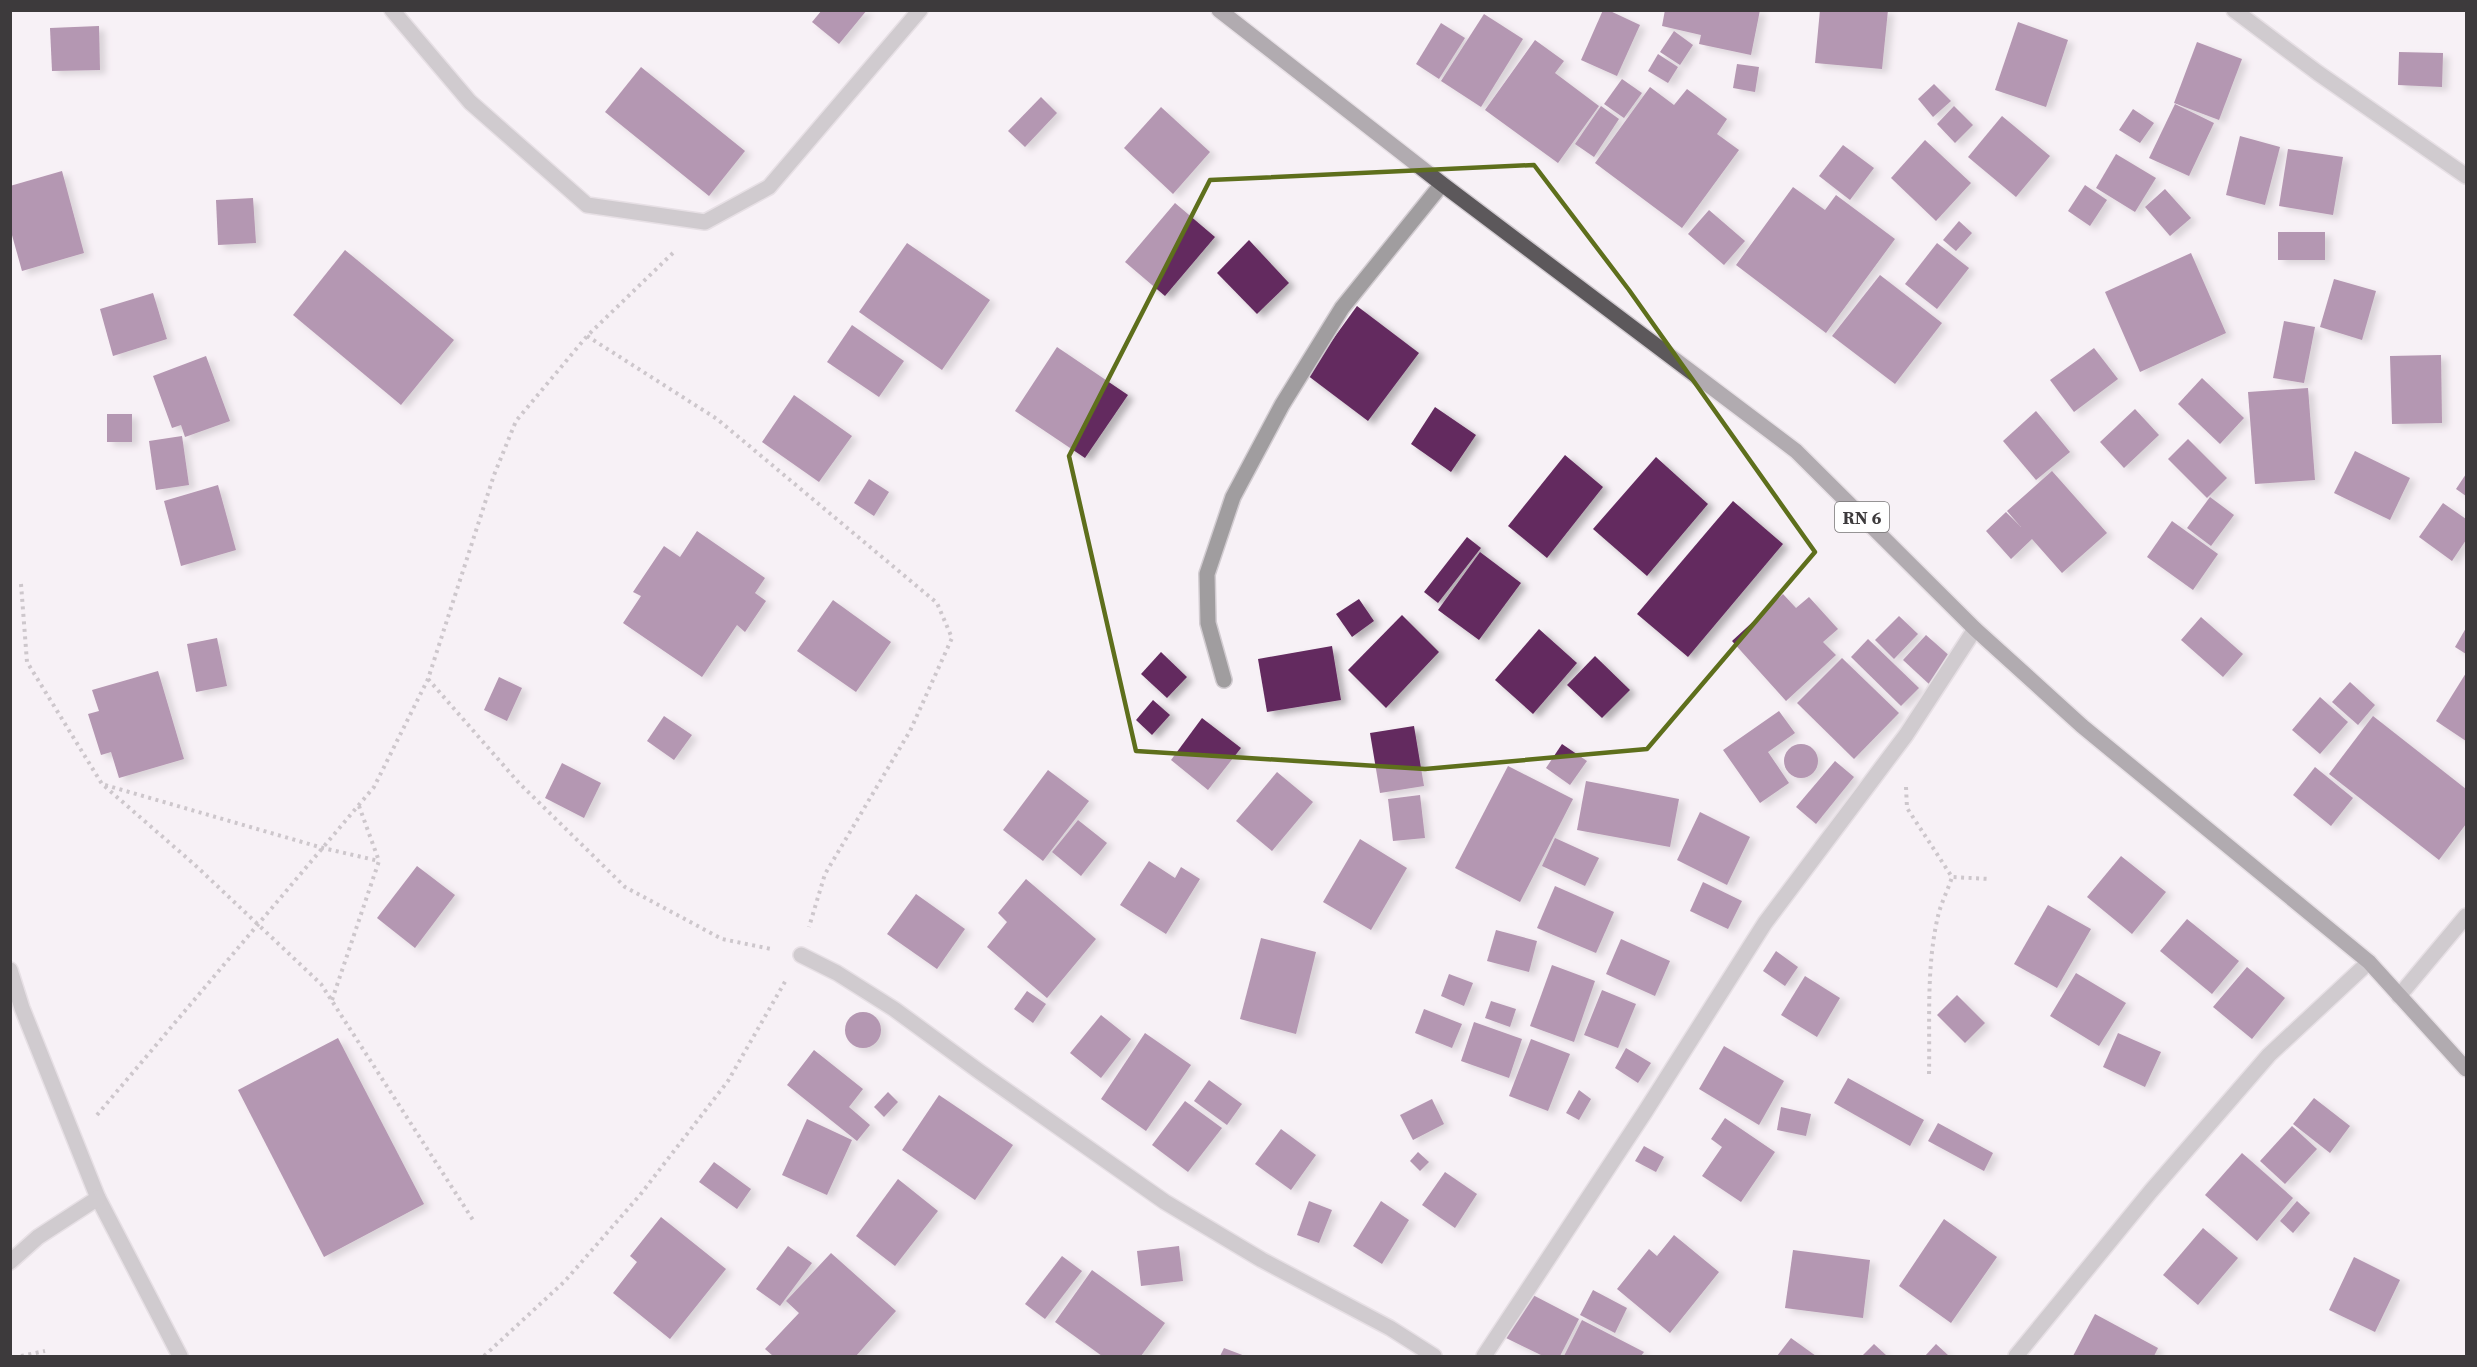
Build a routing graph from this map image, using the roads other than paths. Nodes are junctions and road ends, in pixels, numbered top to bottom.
1 (392, 10) edge
2 (920, 10) edge
3 (1219, 10) edge
4 (2234, 10) edge
5 (2466, 176) edge
6 (1442, 184) junction
7 (1975, 629) junction
8 (1224, 680) dead end
9 (2466, 916) edge
10 (801, 955) road end
11 (2369, 962) junction
12 (10, 970) edge
13 (2399, 996) junction
14 (2466, 1069) edge
15 (98, 1198) junction
16 (10, 1262) edge
17 (180, 1356) edge
18 (1434, 1356) edge
19 (1484, 1356) edge
20 (2016, 1356) edge

1 - 2 street
3 - 6 main road, RN 6
4 - 5 street
6 - 7 main road, RN 6
6 - 8 street
7 - 11 main road, RN 6
7 - 19 street
9 - 13 street
10 - 18 street
11 - 13 main road, RN 6
11 - 20 street
12 - 15 street
13 - 14 main road, RN 6
15 - 16 street
15 - 17 street

